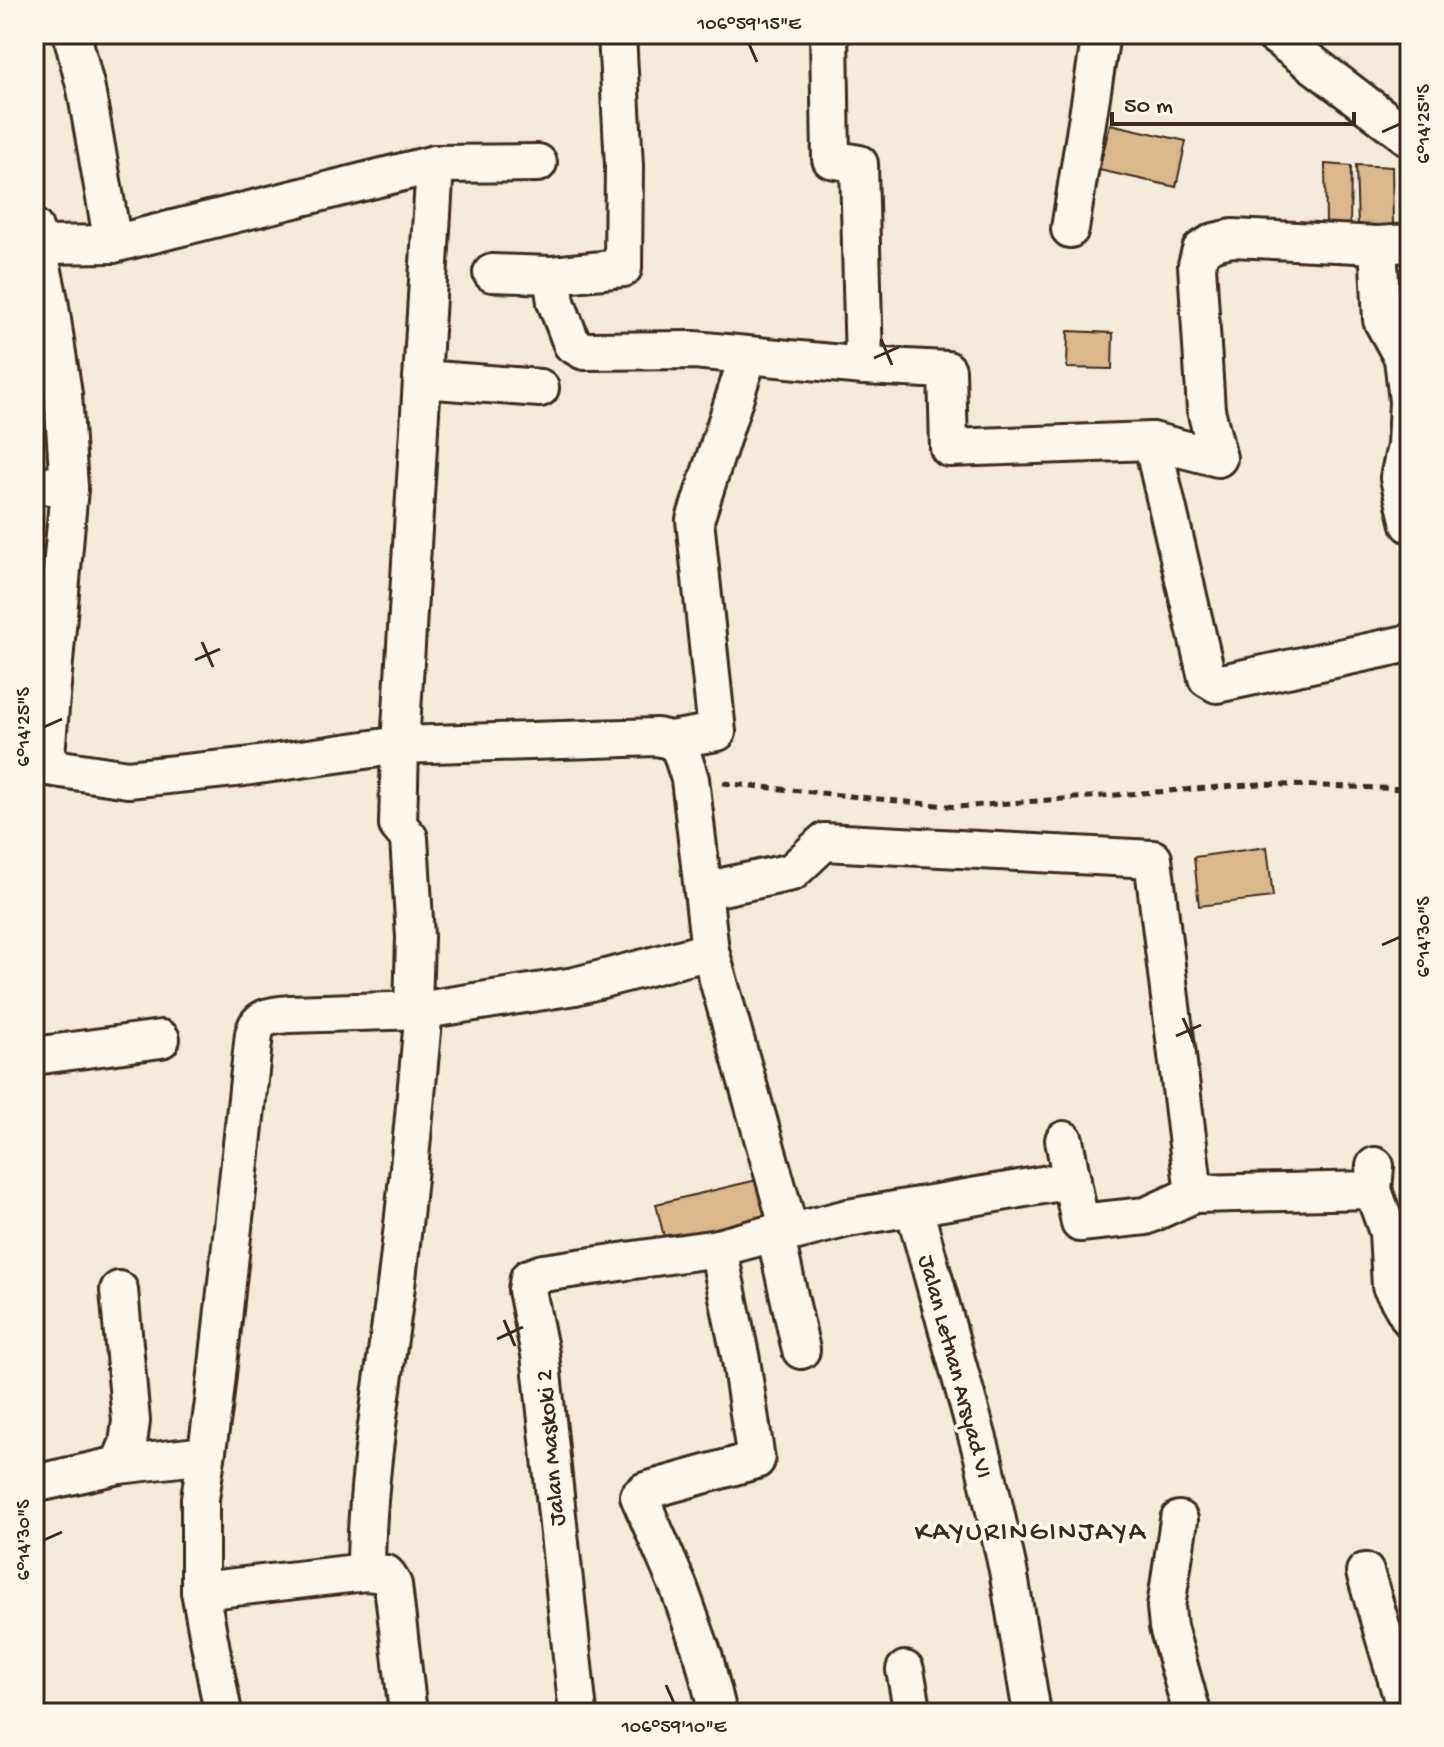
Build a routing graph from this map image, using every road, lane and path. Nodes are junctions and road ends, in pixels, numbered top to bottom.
1 (72, 34) edge
2 (617, 34) edge
3 (829, 34) edge
4 (1101, 34) edge
5 (1273, 34) edge
6 (1410, 138) edge
7 (538, 163) dead end
8 (435, 164) junction
9 (1070, 229) dead end
10 (36, 237) edge
11 (113, 244) junction
12 (1394, 244) edge
13 (492, 273) dead end
14 (552, 275) junction
15 (748, 356) junction
16 (864, 366) junction
17 (422, 379) junction
18 (540, 388) dead end
19 (1152, 441) junction
20 (51, 486) edge
21 (1410, 524) edge
22 (1410, 643) edge
23 (670, 740) junction
24 (400, 745) junction
25 (39, 766) edge
26 (690, 779) junction
27 (1410, 789) edge
28 (703, 891) junction
29 (710, 951) junction
30 (419, 1010) junction
31 (161, 1039) dead end
32 (34, 1056) edge
33 (1064, 1140) dead end
34 (1072, 1180) junction
35 (1194, 1194) junction
36 (914, 1208) junction
37 (782, 1231) junction
38 (718, 1248) junction
39 (119, 1290) dead end
40 (1410, 1319) edge
41 (801, 1350) dead end
42 (191, 1457) junction
43 (119, 1465) junction
44 (34, 1484) edge
45 (1179, 1520) dead end
46 (366, 1572) junction
47 (1365, 1572) dead end
48 (200, 1591) junction
49 (905, 1670) dead end
50 (223, 1713) edge
51 (408, 1713) edge
52 (578, 1713) edge
53 (718, 1713) edge
54 (913, 1713) edge
55 (1032, 1713) edge
56 (1192, 1713) edge
57 (1407, 1713) edge

1 - 11 street
2 - 14 street
3 - 16 street
4 - 9 street
5 - 6 street
7 - 8 street
8 - 11 street
8 - 17 street
10 - 11 street
10 - 20 street
12 - 19 street
12 - 21 street
13 - 14 street
14 - 15 street
15 - 16 street
15 - 23 street
16 - 19 street
17 - 18 street
17 - 24 street
19 - 22 street
20 - 25 street
23 - 24 street
23 - 26 street
24 - 25 street
24 - 30 street
26 - 27 path
26 - 28 street
28 - 29 street
28 - 35 street
29 - 30 street
29 - 37 street
30 - 42 street
30 - 46 street
31 - 32 street
33 - 34 street
34 - 35 street
34 - 36 street
35 - 40 street
36 - 37 street
36 - 55 street, Jalan Letnan Arsyad VI
37 - 38 street
37 - 41 street
38 - 52 street, Jalan Maskoki 2
38 - 53 street
39 - 43 street
42 - 43 street
42 - 48 street
43 - 44 street
45 - 56 street
46 - 48 street
46 - 51 street
47 - 57 street
48 - 50 street
49 - 54 street

